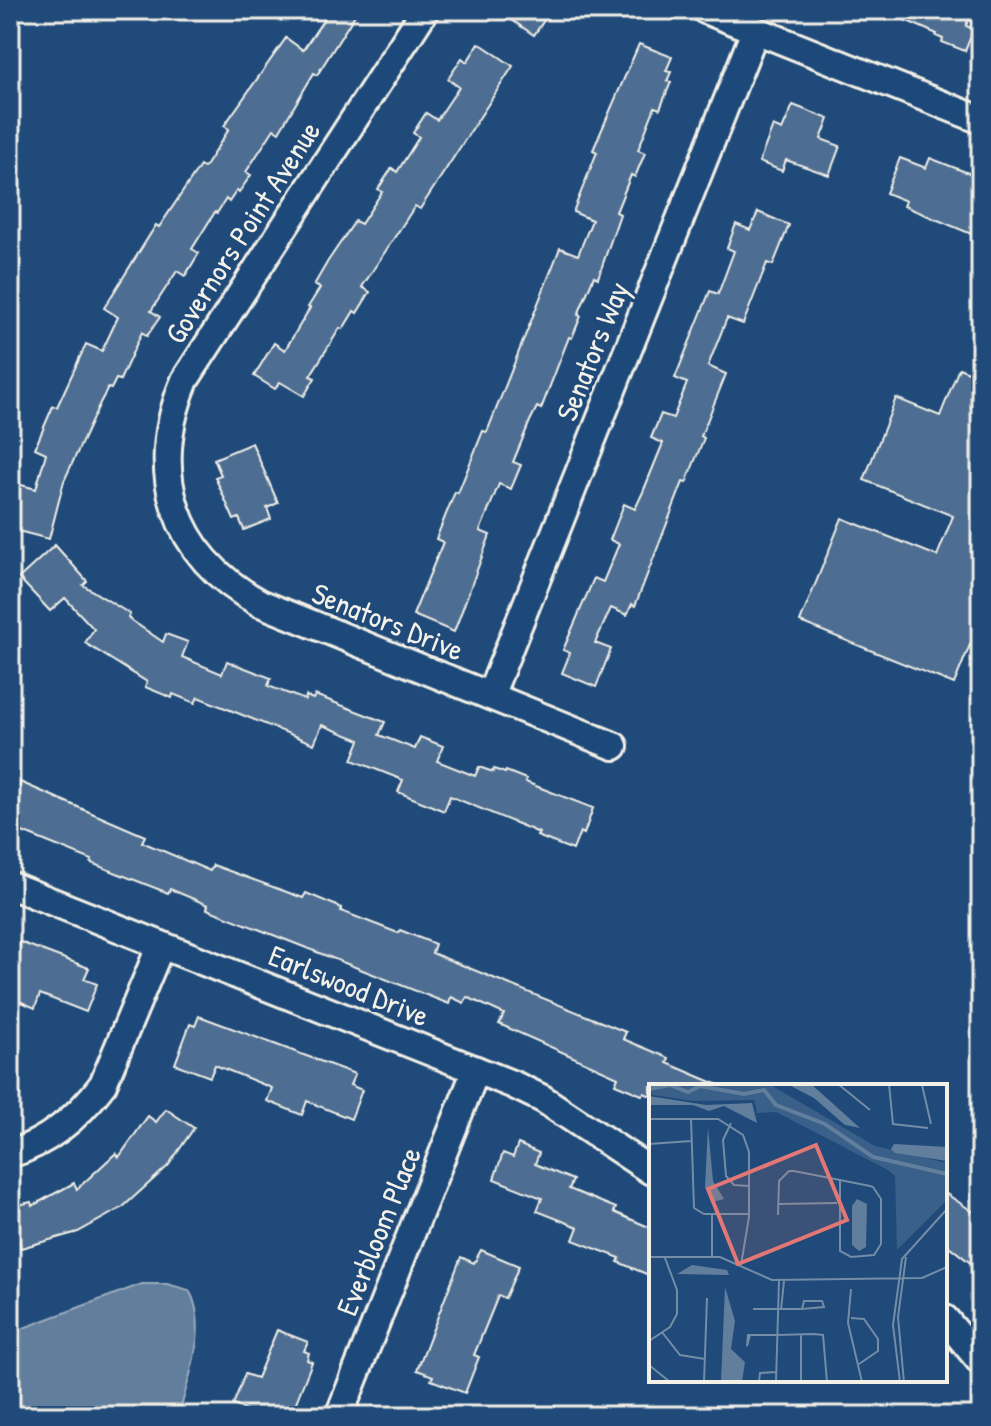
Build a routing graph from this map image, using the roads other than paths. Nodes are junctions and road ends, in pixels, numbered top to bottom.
1 (425, 10) edge
2 (705, 10) edge
3 (755, 31) junction
4 (981, 120) edge
5 (175, 508) joint
6 (490, 696) junction
7 (614, 746) dead end
8 (10, 885) edge
9 (161, 945) junction
10 (476, 1070) junction
11 (10, 1154) edge
12 (649, 1170) edge
13 (947, 1321) edge
14 (981, 1362) edge
15 (339, 1416) edge

1 - 5 street, Governors Point Avenue
2 - 3 street
3 - 4 street
3 - 6 street, Senators Way
5 - 6 street, Senators Drive
6 - 7 street, Senators Drive
8 - 9 street, Earlswood Drive
9 - 10 street, Earlswood Drive
9 - 11 street
10 - 12 street, Earlswood Drive
10 - 15 street, Everbloom Place
13 - 14 street

